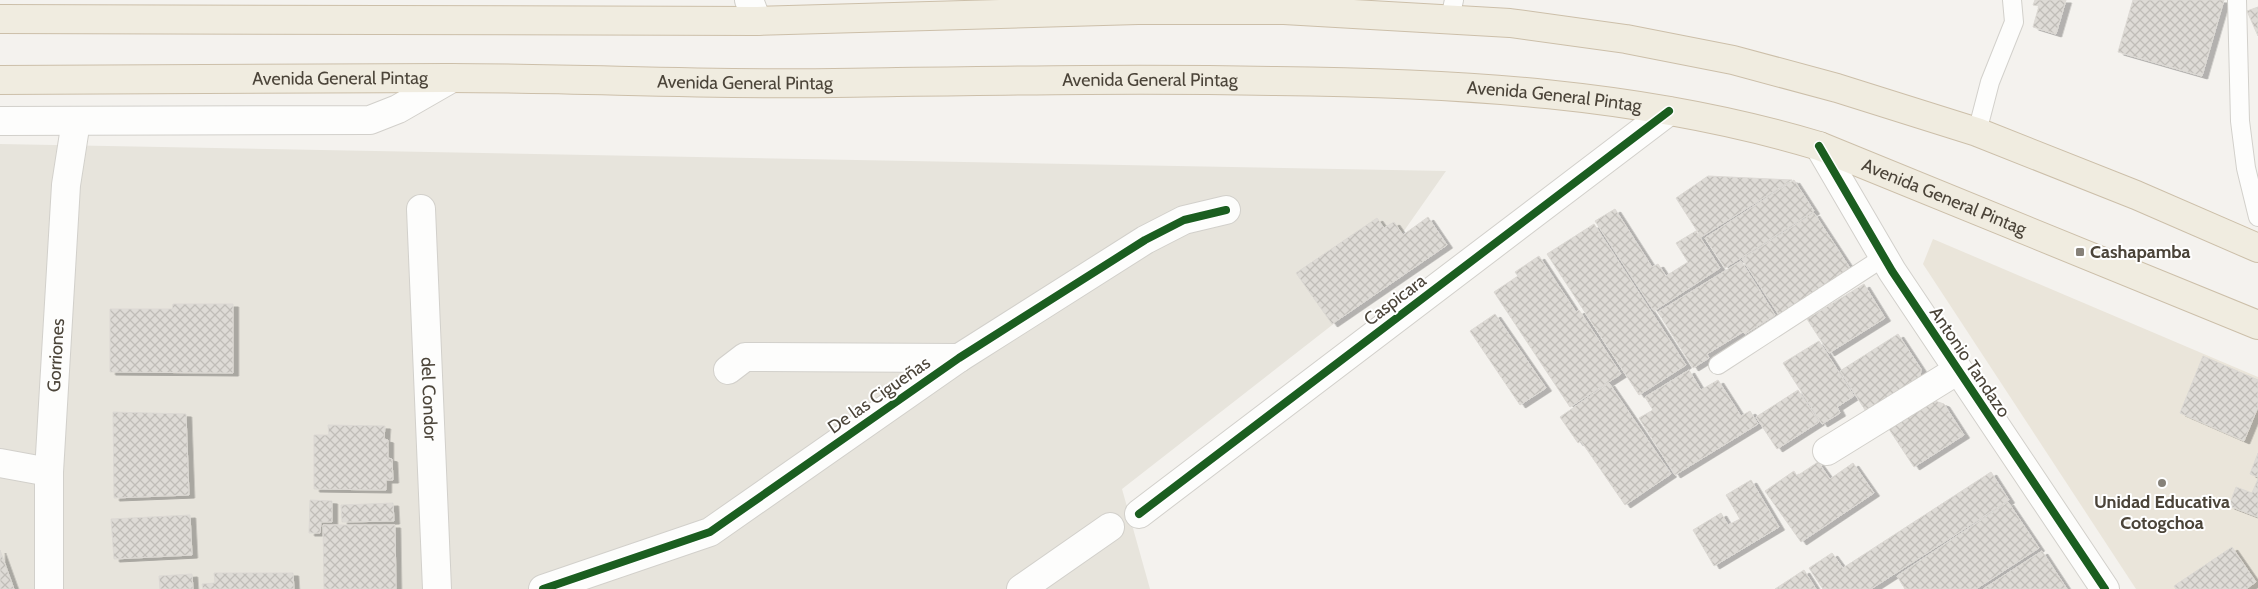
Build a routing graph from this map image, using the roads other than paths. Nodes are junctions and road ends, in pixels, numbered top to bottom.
1 (2012, 0) edge
2 (2238, 0) edge
3 (1138, 5) edge
4 (1384, 7) edge
5 (1452, 9) edge
6 (753, 11) edge
7 (0, 19) edge
8 (452, 78) junction
9 (0, 80) edge
10 (1669, 110) junction
11 (0, 121) edge
12 (76, 122) junction
13 (1977, 132) junction
14 (1819, 146) junction
15 (421, 209) dead end
16 (1226, 210) dead end
17 (2258, 217) edge
18 (2253, 240) edge
19 (1884, 257) junction
20 (2258, 325) edge
21 (959, 358) junction
22 (1718, 365) dead end
23 (728, 370) dead end
24 (1958, 370) junction
25 (1827, 451) dead end
26 (0, 463) edge
27 (49, 472) junction
28 (1139, 514) dead end
29 (1110, 527) dead end
30 (49, 589) edge
31 (437, 589) edge
32 (543, 589) edge
33 (1021, 589) edge
34 (2105, 589) edge

1 - 13 lane
2 - 17 lane
3 - 4 highway
3 - 6 highway
4 - 5 highway
5 - 13 highway
6 - 7 highway
8 - 9 highway, Avenida General Pintag
8 - 10 highway, Avenida General Pintag
8 - 12 street
10 - 14 highway, Avenida General Pintag
10 - 28 street, Caspicara
11 - 12 street
12 - 27 street, Gorriones
13 - 18 highway
14 - 19 street, Antonio Tandazo
14 - 20 highway, Avenida General Pintag
15 - 31 street, del Condor
16 - 21 street, De las Cigueñas
19 - 22 lane
19 - 24 street, Antonio Tandazo
21 - 23 street
21 - 32 street, De las Cigueñas
24 - 25 street
24 - 34 street, Antonio Tandazo
26 - 27 street
27 - 30 street, Gorriones
29 - 33 street

